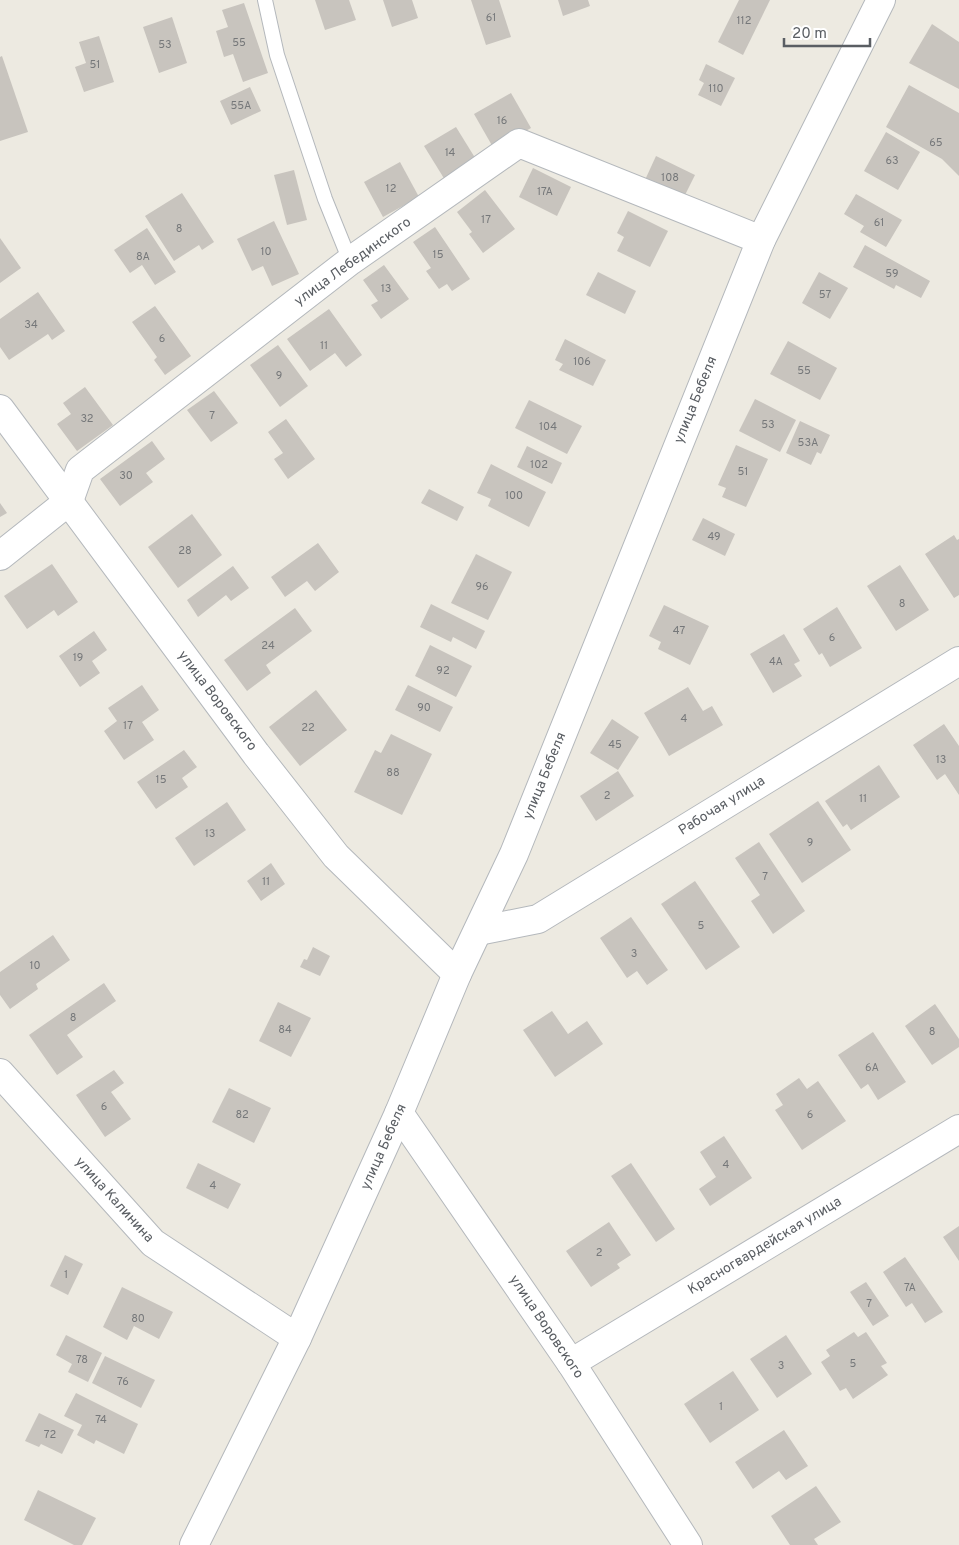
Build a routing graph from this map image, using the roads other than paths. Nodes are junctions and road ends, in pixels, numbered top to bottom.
1 (265, 0) edge
2 (881, 0) edge
3 (761, 240) junction
4 (350, 261) junction
5 (0, 409) edge
6 (69, 501) junction
7 (0, 556) edge
8 (959, 661) edge
9 (478, 931) junction
10 (457, 974) junction
11 (0, 1073) edge
12 (399, 1113) junction
13 (959, 1129) edge
14 (297, 1338) junction
15 (571, 1363) junction
16 (194, 1545) edge
17 (688, 1545) edge

1 - 4 lane
2 - 3 street, улица Бебеля
3 - 4 street, улица Лебединского
3 - 9 street, улица Бебеля
4 - 6 street, улица Лебединского
5 - 6 street, улица Воровского
6 - 7 street
6 - 10 street, улица Воровского
8 - 9 street, Рабочая улица
9 - 10 street, улица Бебеля
10 - 12 street, улица Бебеля
11 - 14 street, улица Калинина
12 - 14 street, улица Бебеля
12 - 15 street, улица Воровского
13 - 15 street, Красногвардейская улица
14 - 16 street, улица Бебеля
15 - 17 street, улица Воровского

